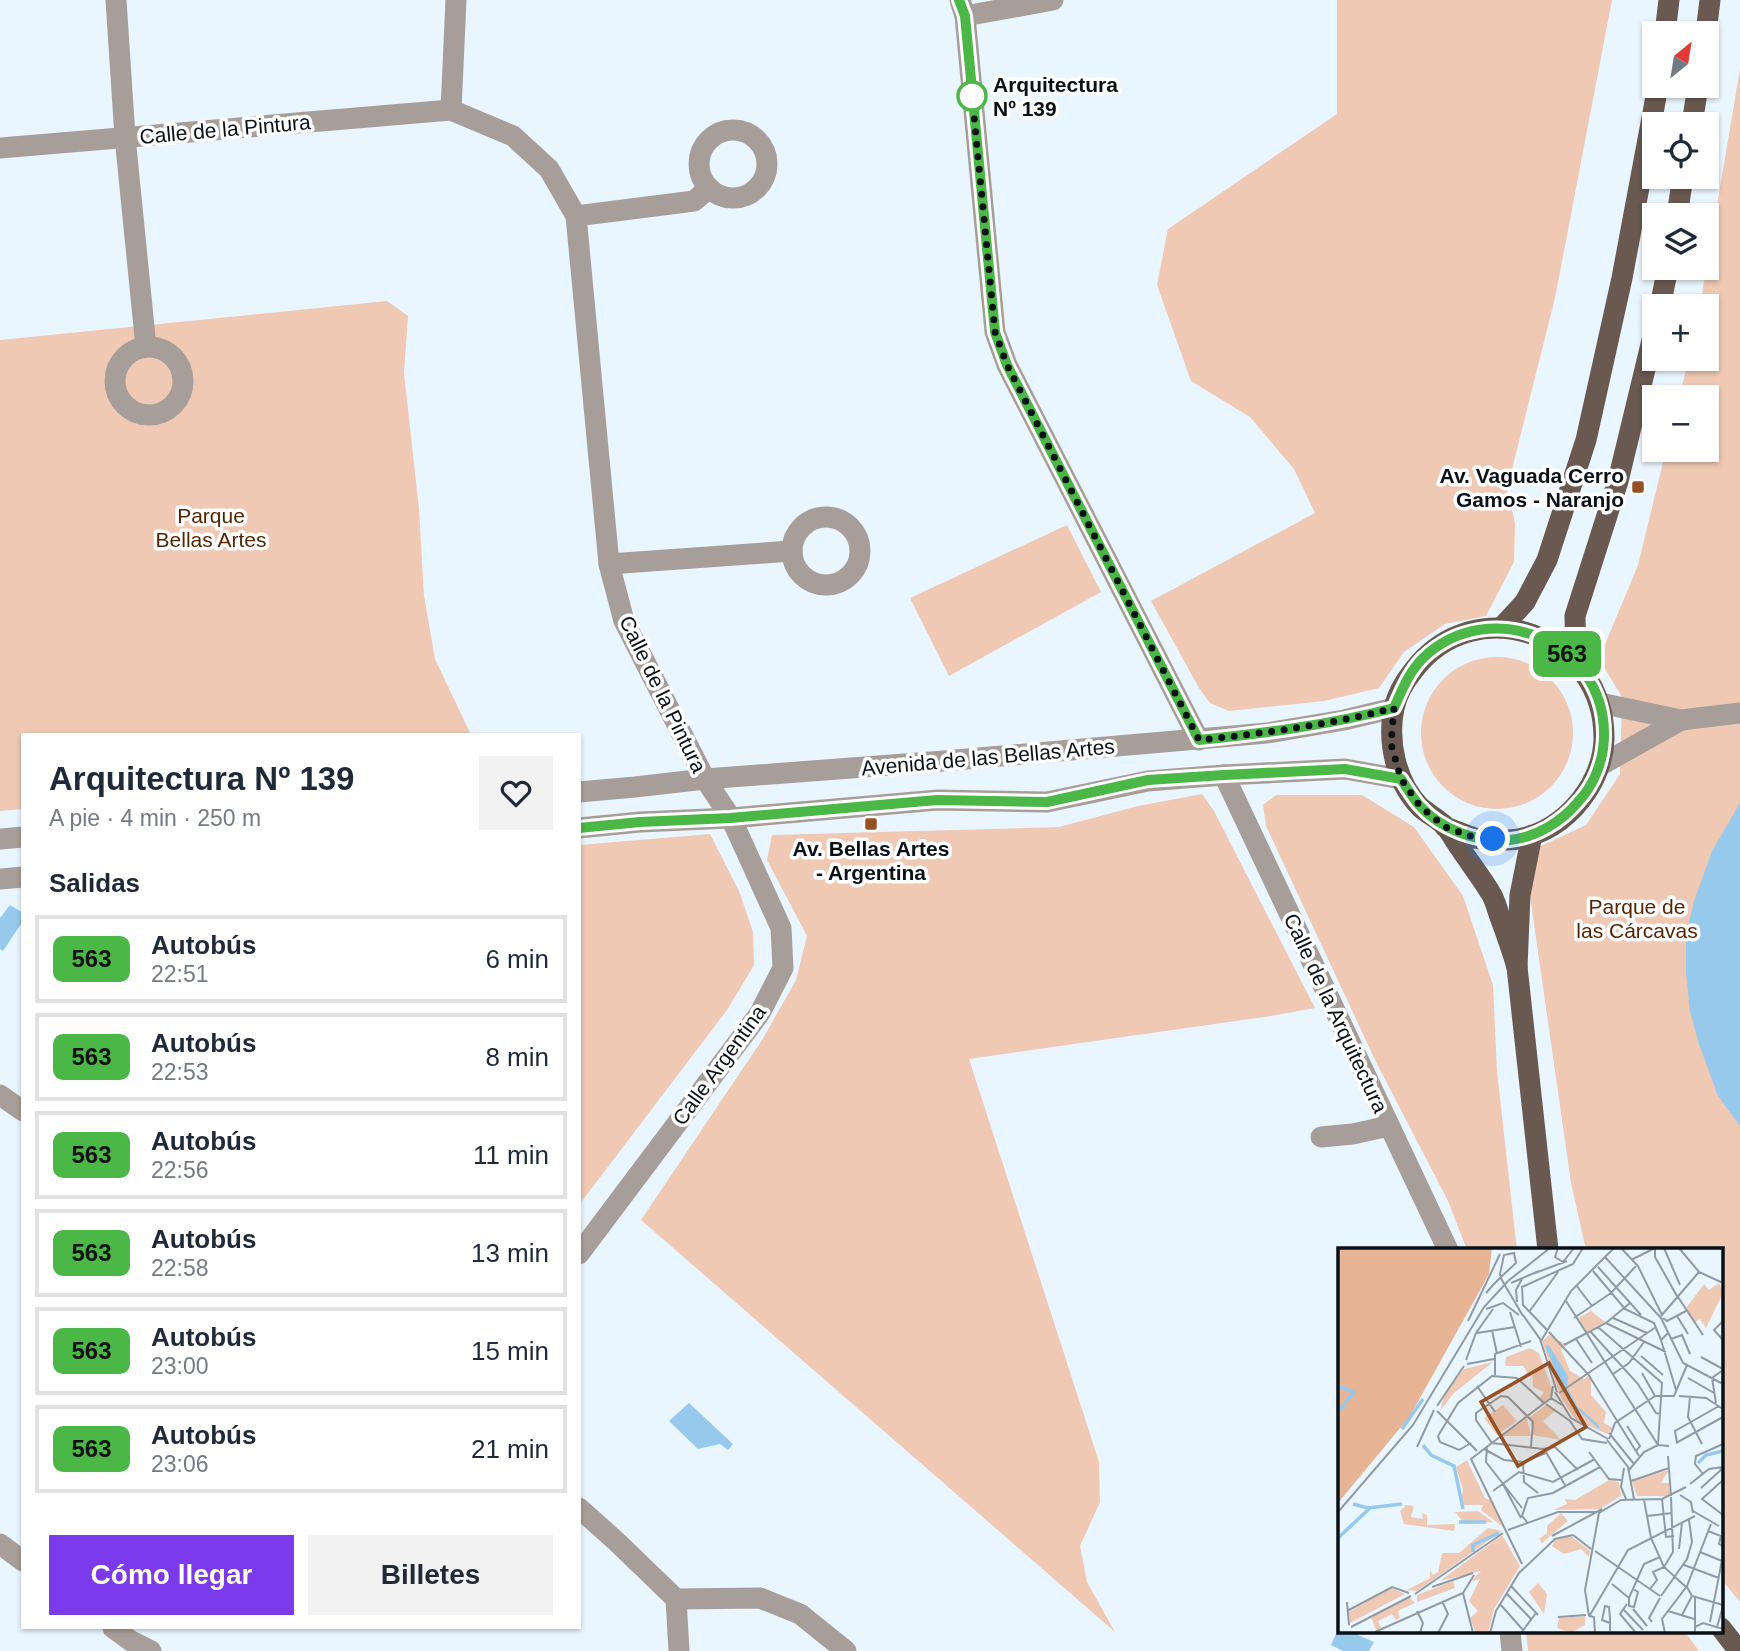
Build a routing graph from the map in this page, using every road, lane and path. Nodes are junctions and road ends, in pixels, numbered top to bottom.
1 (116, 0) edge
2 (456, 0) edge
3 (1053, 0) edge
4 (1669, 0) edge
5 (1710, 0) edge
6 (962, 8) edge
7 (1666, 21) edge
8 (1707, 21) edge
9 (1656, 98) edge
10 (451, 110) junction
11 (125, 137) junction
12 (0, 148) edge
13 (709, 188) dead end
14 (576, 216) junction
15 (146, 347) dead end
16 (1645, 371) edge
17 (792, 551) dead end
18 (609, 564) junction
19 (1501, 628) junction
20 (1576, 661) junction
21 (1600, 703) junction
22 (1394, 708) junction
23 (1740, 713) edge
24 (1681, 720) junction
25 (1199, 740) junction
26 (1600, 766) junction
27 (1224, 775) junction
28 (705, 779) junction
29 (1401, 779) junction
30 (581, 792) edge
31 (730, 818) junction
32 (1445, 827) junction
33 (581, 828) edge
34 (1532, 835) junction
35 (21, 837) edge
36 (0, 839) edge
37 (21, 877) edge
38 (0, 878) edge
39 (1517, 967) junction
40 (0, 1095) edge
41 (21, 1110) edge
42 (1389, 1126) junction
43 (1321, 1137) dead end
44 (1447, 1248) edge
45 (1548, 1248) edge
46 (581, 1251) edge
47 (581, 1510) edge
48 (0, 1544) edge
49 (21, 1560) edge
50 (676, 1599) junction
51 (114, 1629) edge
52 (1722, 1629) edge
53 (129, 1646) edge
54 (151, 1651) edge
55 (679, 1651) edge
56 (846, 1651) edge
57 (1739, 1651) edge

1 - 11 street
2 - 10 street
3 - 6 street
4 - 7 main road
5 - 8 main road
6 - 25 street
9 - 19 main road
10 - 11 street, Calle de la Pintura
10 - 14 street, Calle de la Pintura
11 - 12 street, Calle de la Pintura
11 - 15 street
13 - 14 street
14 - 18 street, Calle de la Pintura
16 - 20 main road
17 - 18 street
18 - 28 street, Calle de la Pintura
19 - 20 main road
19 - 22 main road
20 - 21 main road
21 - 24 street
21 - 26 main road
22 - 25 street, Avenida de las Bellas Artes
22 - 29 main road
23 - 24 street
24 - 26 street
25 - 28 street, Avenida de las Bellas Artes
26 - 34 main road
27 - 29 street, Avenida de las Bellas Artes
27 - 31 street, Avenida de las Bellas Artes
27 - 42 street, Calle de la Arquitectura
28 - 30 street, Avenida de las Bellas Artes
28 - 31 street, Calle de la Pintura
29 - 32 main road
31 - 33 street, Avenida de las Bellas Artes
31 - 46 street, Calle Argentina
32 - 34 main road
32 - 39 main road
34 - 39 main road
35 - 36 street
37 - 38 street
39 - 45 main road
40 - 41 street
42 - 43 street
42 - 44 street, Calle de la Arquitectura
47 - 50 street
48 - 49 street
50 - 55 street
50 - 56 street
51 - 53 street
52 - 57 main road
53 - 54 street

